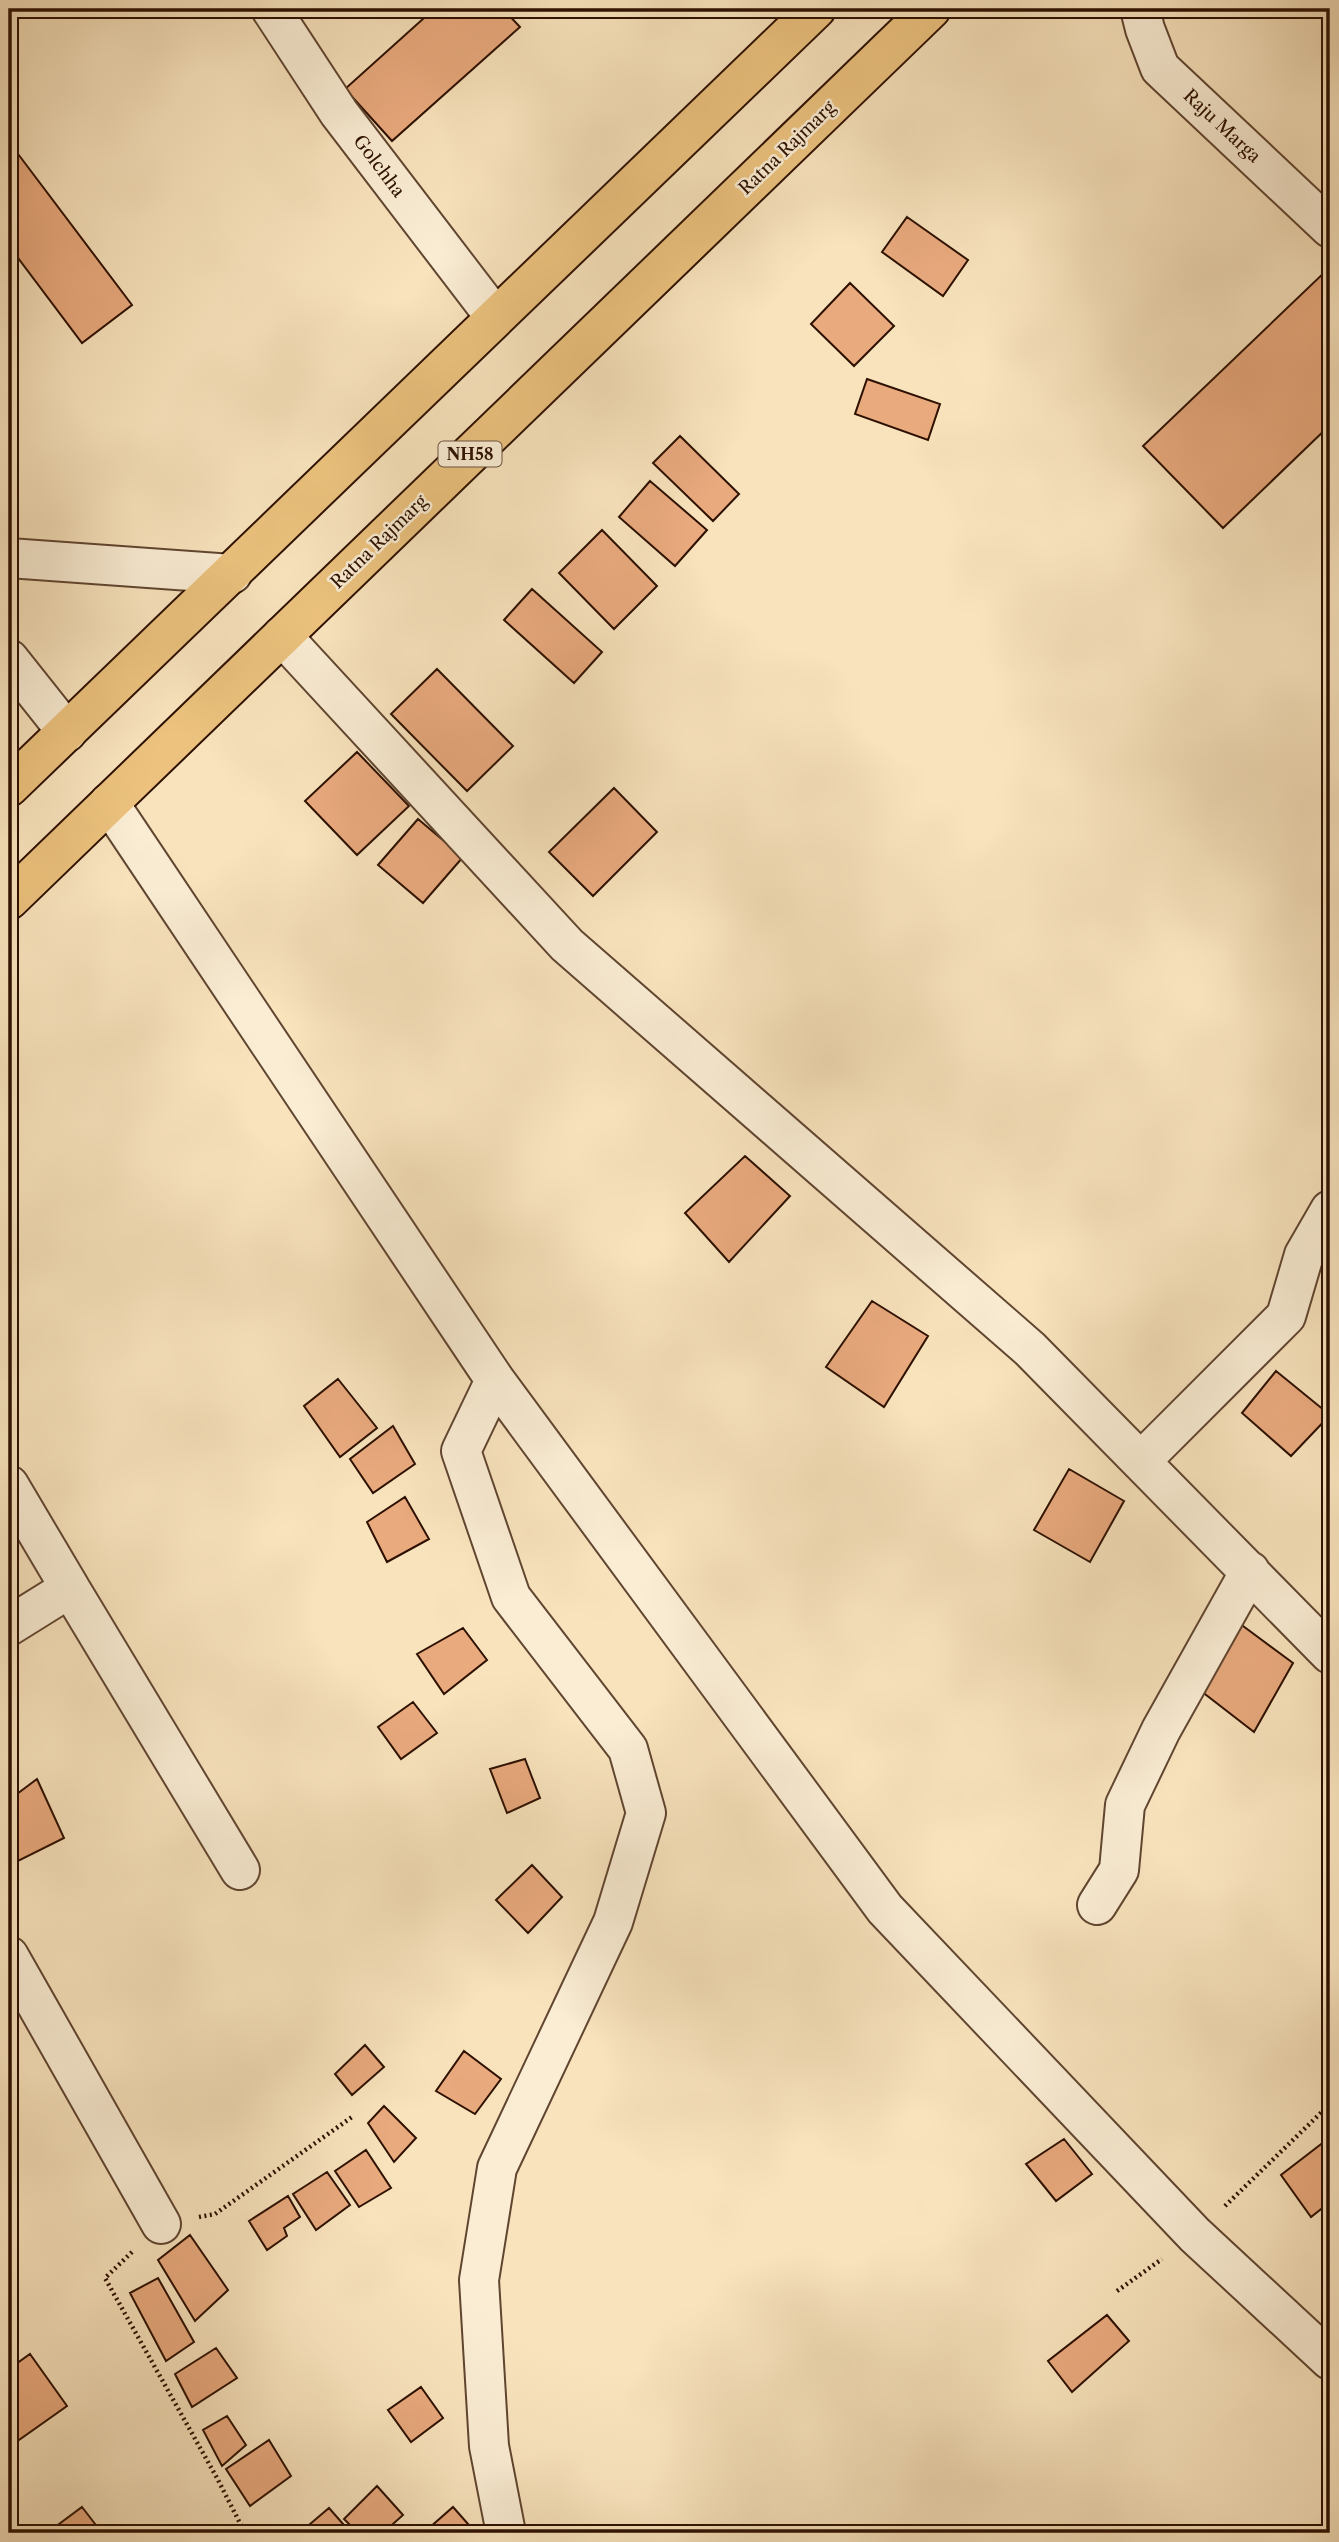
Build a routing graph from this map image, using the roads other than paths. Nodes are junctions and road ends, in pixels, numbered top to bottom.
1 (271, 9) edge
2 (817, 9) edge
3 (931, 9) edge
4 (1140, 9) edge
5 (1330, 228) edge
6 (495, 317) junction
7 (9, 558) edge
8 (232, 574) junction
9 (282, 636) junction
10 (9, 659) edge
11 (67, 732) junction
12 (9, 788) edge
13 (109, 803) junction
14 (9, 900) edge
15 (1330, 1210) edge
16 (495, 1380) junction
17 (1141, 1461) junction
18 (9, 1485) edge
19 (1250, 1571) junction
20 (70, 1588) junction
21 (9, 1626) edge
22 (1330, 1654) edge
23 (240, 1870) dead end
24 (1097, 1906) dead end
25 (9, 1956) edge
26 (161, 2224) road end
27 (1330, 2360) edge
28 (506, 2533) edge

1 - 6 street, Golchha
2 - 6 highway
3 - 9 highway, Ratna Rajmarg / NH58
4 - 5 street, Raju Marga
6 - 8 highway
7 - 8 street
8 - 11 highway
9 - 13 highway, Ratna Rajmarg / NH58
9 - 17 street
10 - 11 street
11 - 12 highway
13 - 14 highway, Ratna Rajmarg / NH58
13 - 16 street
15 - 17 street
16 - 27 street
16 - 28 street
17 - 19 street
18 - 20 street
19 - 22 street
19 - 24 street
20 - 21 street
20 - 23 street
25 - 26 street

